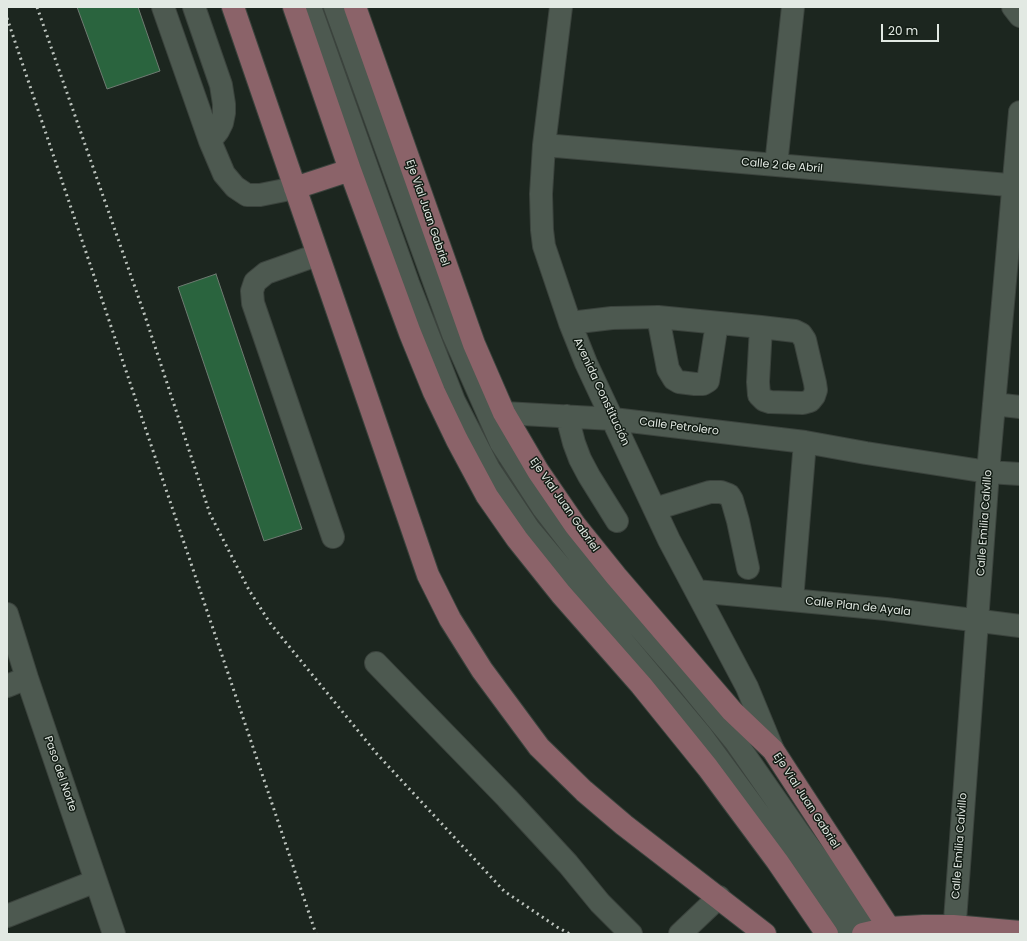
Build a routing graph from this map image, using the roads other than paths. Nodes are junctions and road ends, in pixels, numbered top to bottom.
1 (162, 7) edge
2 (194, 7) edge
3 (233, 7) edge
4 (294, 7) edge
5 (310, 7) edge
6 (335, 7) edge
7 (354, 7) edge
8 (562, 7) edge
9 (793, 7) edge
10 (1012, 7) edge
11 (1020, 16) edge
12 (1020, 112) edge
13 (210, 141) junction
14 (544, 145) junction
15 (776, 165) junction
16 (350, 170) junction
17 (1016, 186) edge
18 (295, 188) junction
19 (317, 255) junction
20 (658, 317) junction
21 (717, 322) junction
22 (570, 323) junction
23 (761, 327) dead end
24 (994, 404) junction
25 (1020, 406) edge
26 (504, 413) junction
27 (567, 416) junction
28 (613, 419) junction
29 (805, 442) junction
30 (988, 472) junction
31 (1020, 474) edge
32 (655, 509) junction
33 (617, 521) dead end
34 (333, 537) dead end
35 (748, 568) dead end
36 (696, 591) junction
37 (792, 600) junction
38 (7, 614) edge
39 (978, 621) junction
40 (1020, 626) edge
41 (376, 663) dead end
42 (27, 678) junction
43 (7, 686) edge
44 (773, 750) junction
45 (96, 881) junction
46 (719, 897) junction
47 (7, 916) edge
48 (953, 930) edge
49 (878, 932) edge
50 (1020, 932) edge
51 (114, 934) edge
52 (631, 934) edge
53 (680, 934) edge
54 (765, 934) edge
55 (827, 934) edge
56 (847, 934) edge

1 - 13 street
2 - 13 street
3 - 18 main road
4 - 16 main road
5 - 56 street
6 - 49 street
7 - 26 main road, Eje Vial Juan Gabriel
8 - 14 street, Avenida Constitución
9 - 15 street
10 - 11 street
12 - 17 street, Calle Emilia Calvillo
13 - 18 street
14 - 15 street, Calle 2 de Abril
14 - 22 street, Avenida Constitución
15 - 17 street, Calle 2 de Abril
16 - 18 main road
16 - 55 main road
17 - 24 street, Calle Emilia Calvillo
18 - 19 main road
19 - 34 street
19 - 46 main road
20 - 21 street
20 - 21 street
20 - 22 street
21 - 23 street
22 - 28 street, Avenida Constitución
24 - 25 street
24 - 30 street, Calle Emilia Calvillo
26 - 27 street, Calle Petrolero
26 - 44 main road, Eje Vial Juan Gabriel
27 - 28 street, Calle Petrolero
27 - 33 street
28 - 29 street, Calle Petrolero
28 - 32 street, Avenida Constitución
29 - 30 street, Calle Petrolero
29 - 37 street
30 - 31 street, Calle Petrolero
30 - 39 street, Calle Emilia Calvillo
32 - 35 street
32 - 36 street, Avenida Constitución
36 - 37 street, Calle Plan de Ayala
36 - 44 street, Avenida Constitución
37 - 39 street, Calle Plan de Ayala
38 - 42 street, Paso del Norte
39 - 40 street, Calle Plan de Ayala
39 - 48 street, Calle Emilia Calvillo
41 - 52 street
42 - 43 street
42 - 45 street, Paso del Norte
44 - 49 main road, Eje Vial Juan Gabriel
45 - 47 street
45 - 51 street, Paso del Norte
46 - 53 street
46 - 54 main road
48 - 49 main road
48 - 50 main road

